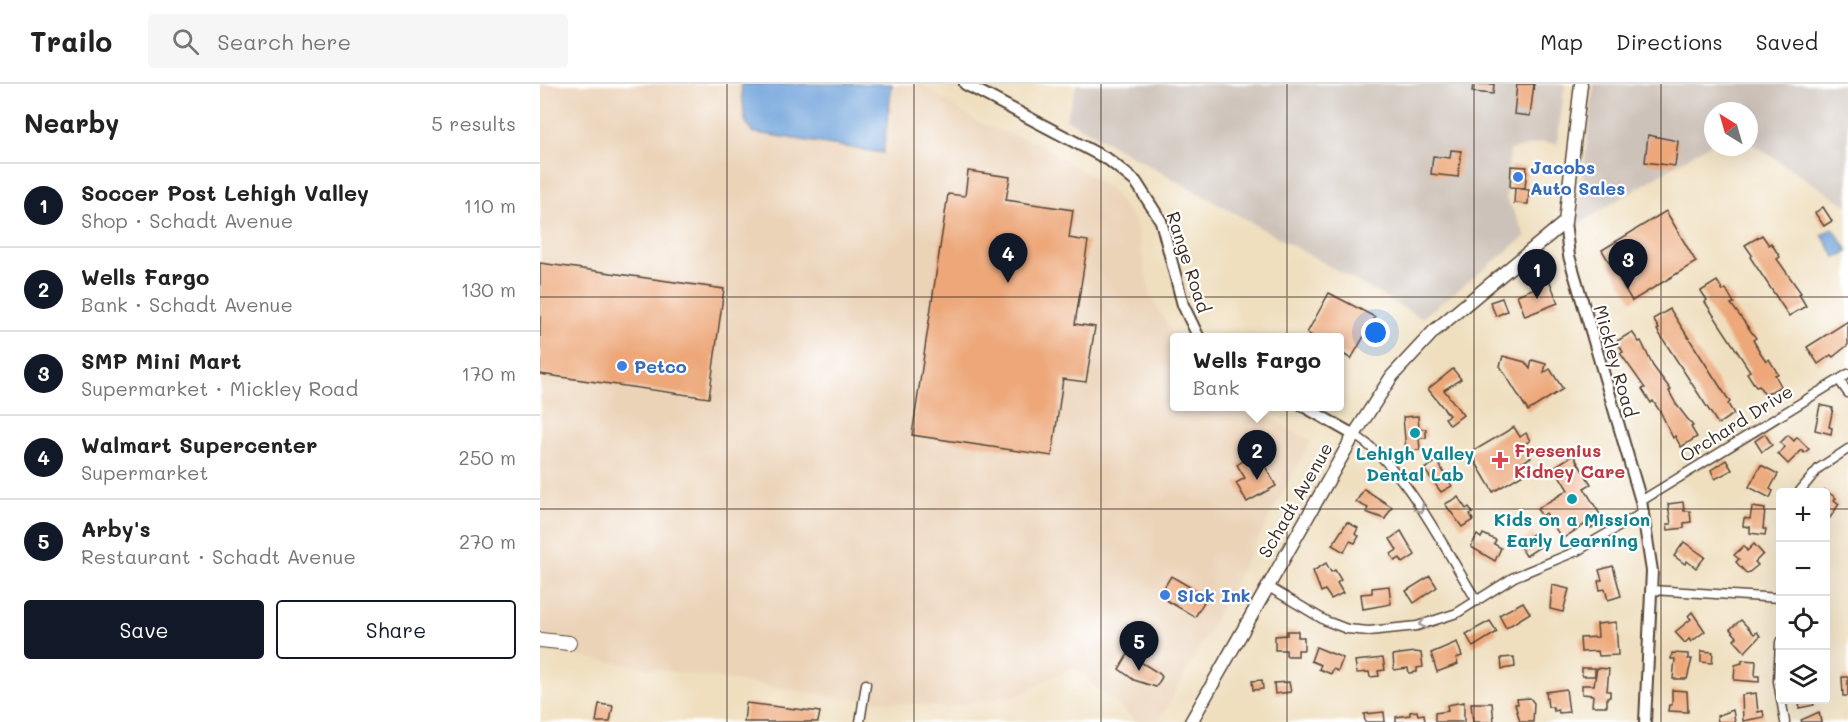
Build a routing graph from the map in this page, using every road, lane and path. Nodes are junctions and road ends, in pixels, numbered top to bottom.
1 (965, 84) edge
2 (1581, 84) edge
3 (1565, 222) junction
4 (1197, 333) edge
5 (1848, 374) edge
6 (1839, 380) junction
7 (1848, 393) edge
8 (1312, 411) edge
9 (1354, 435) junction
10 (1848, 449) edge
11 (1802, 488) edge
12 (1642, 506) junction
13 (1267, 585) junction
14 (1653, 590) junction
15 (1776, 598) edge
16 (1477, 601) junction
17 (540, 640) edge
18 (569, 643) dead end
19 (1780, 650) edge
20 (866, 684) dead end
21 (860, 722) edge
22 (1191, 722) edge
23 (1645, 722) edge
24 (1785, 722) edge

1 - 4 street, Range Road
2 - 3 main road
3 - 9 main road, Schadt Avenue
3 - 12 street, Mickley Road
5 - 6 street, Orchard Drive
6 - 7 street
6 - 12 street, Orchard Drive
8 - 9 street
9 - 13 main road, Schadt Avenue
9 -> 16 street
10 - 11 street
12 - 14 street, Mickley Road
12 - 16 street, Orchard Drive
16 -> 13 street, Orchard Drive
13 - 22 main road, Schadt Avenue
14 - 15 street
14 - 23 street, Mickley Road
17 - 18 highway
19 - 24 street
20 - 21 street

